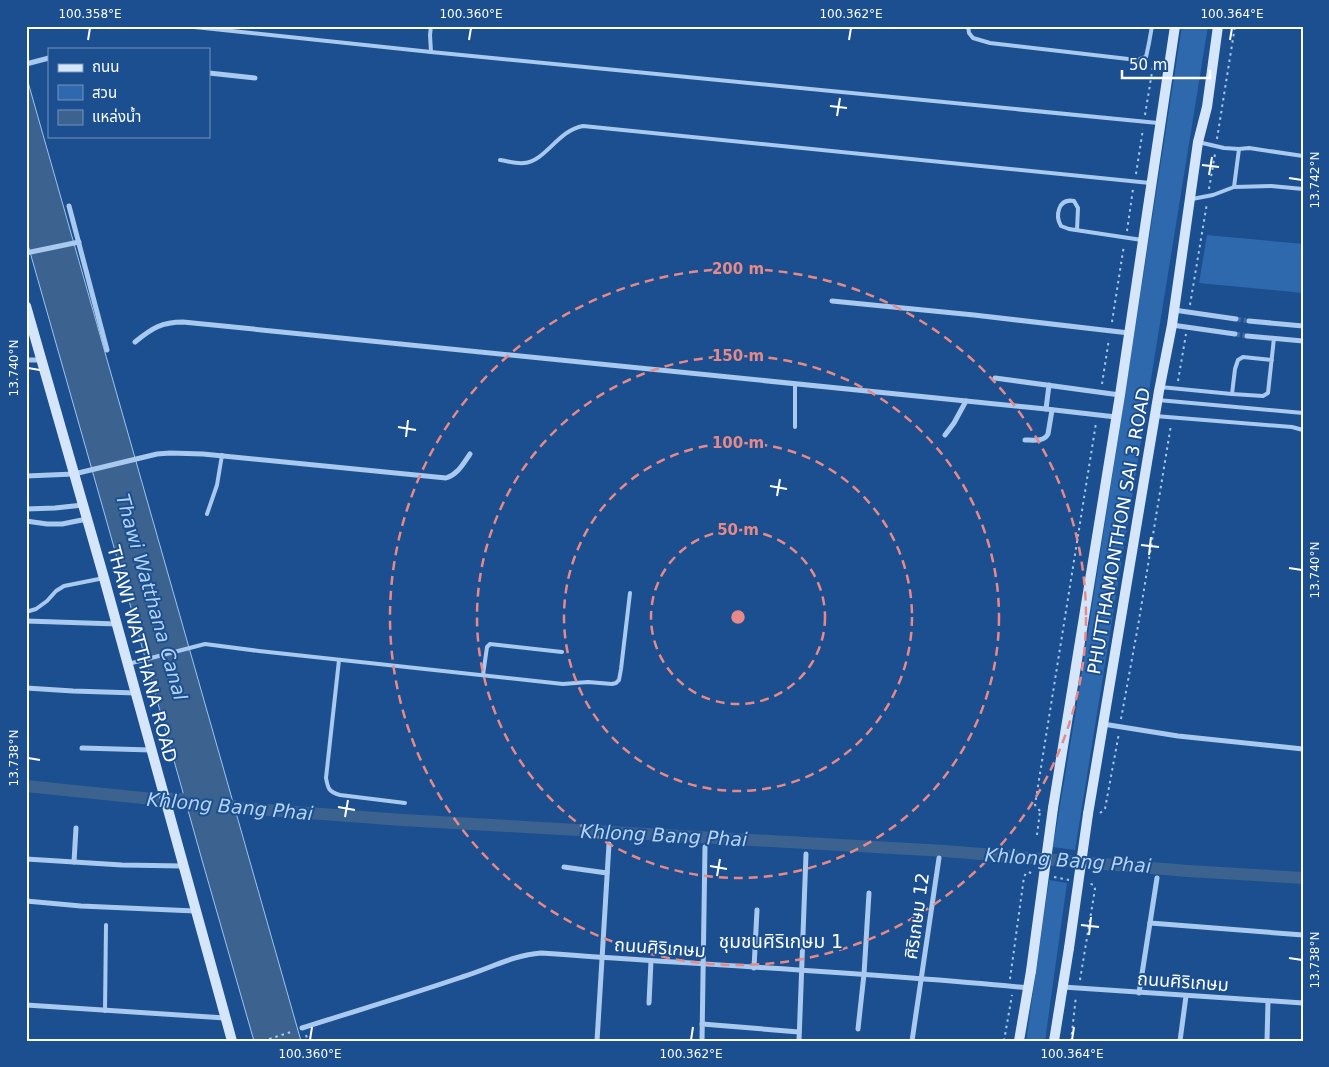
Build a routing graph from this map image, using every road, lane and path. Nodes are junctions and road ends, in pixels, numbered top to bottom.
1 (185, 26) edge
2 (432, 26) edge
3 (968, 26) edge
4 (1152, 26) edge
5 (1175, 26) edge
6 (1218, 26) edge
7 (431, 52) junction
8 (48, 58) edge
9 (26, 64) edge
10 (210, 73) edge
11 (255, 78) dead end
12 (1161, 123) junction
13 (1198, 142) junction
14 (1239, 149) junction
15 (1303, 156) edge
16 (500, 160) dead end
17 (1152, 183) junction
18 (1234, 187) junction
19 (1303, 189) edge
20 (1190, 200) junction
21 (69, 206) dead end
22 (1077, 230) junction
23 (1143, 241) junction
24 (78, 242) junction
25 (26, 253) edge
26 (832, 301) dead end
27 (26, 306) edge
28 (1174, 310) junction
29 (1236, 319) tunnel mouth
30 (1249, 321) tunnel mouth
31 (1172, 325) junction
32 (1303, 326) edge
33 (1129, 333) junction
34 (1235, 334) tunnel mouth
35 (1247, 336) tunnel mouth
36 (1274, 338) junction
37 (1303, 341) edge
38 (136, 342) dead end
39 (107, 350) dead end
40 (26, 360) edge
41 (41, 360) junction
42 (1272, 360) junction
43 (995, 378) dead end
44 (795, 384) junction
45 (1049, 385) junction
46 (1160, 387) junction
47 (1232, 394) junction
48 (1120, 396) junction
49 (1158, 400) junction
50 (966, 401) junction
51 (1049, 409) junction
52 (1303, 413) edge
53 (1155, 416) junction
54 (1116, 417) junction
55 (795, 427) dead end
56 (1303, 430) edge
57 (945, 435) dead end
58 (1025, 440) dead end
59 (470, 454) dead end
60 (222, 456) junction
61 (74, 474) junction
62 (26, 476) edge
63 (83, 505) junction
64 (26, 509) edge
65 (207, 514) dead end
66 (88, 519) junction
67 (26, 520) edge
68 (104, 578) junction
69 (630, 593) dead end
70 (26, 612) edge
71 (26, 621) edge
72 (117, 624) junction
73 (562, 652) dead end
74 (339, 660) junction
75 (128, 664) junction
76 (483, 676) junction
77 (26, 688) edge
78 (136, 693) junction
79 (1103, 724) junction
80 (82, 748) dead end
81 (1303, 749) edge
82 (151, 750) junction
83 (405, 803) dead end
84 (76, 828) dead end
85 (609, 844) dead end
86 (705, 847) dead end
87 (806, 854) dead end
88 (939, 858) dead end
89 (26, 859) edge
90 (74, 862) junction
91 (183, 866) junction
92 (564, 867) dead end
93 (607, 873) junction
94 (1038, 874) dead end
95 (1048, 876) dead end
96 (1157, 878) dead end
97 (1077, 881) dead end
98 (1086, 883) dead end
99 (869, 893) dead end
100 (26, 901) edge
101 (757, 910) dead end
102 (196, 911) junction
103 (1150, 923) junction
104 (106, 925) dead end
105 (1303, 934) edge
106 (601, 957) junction
107 (651, 961) junction
108 (703, 964) junction
109 (754, 968) junction
110 (802, 970) junction
111 (864, 974) junction
112 (921, 978) junction
113 (1010, 986) junction
114 (1062, 987) junction
115 (1028, 988) junction
116 (1079, 988) junction
117 (1139, 993) junction
118 (1186, 996) junction
119 (1268, 1001) junction
120 (649, 1003) dead end
121 (1303, 1003) edge
122 (1076, 1004) dead end
123 (26, 1005) edge
124 (1010, 1007) dead end
125 (105, 1010) junction
126 (226, 1018) junction
127 (702, 1024) junction
128 (302, 1028) joint
129 (858, 1029) dead end
130 (799, 1032) junction
131 (232, 1041) edge
132 (263, 1041) edge
133 (597, 1041) edge
134 (702, 1041) edge
135 (799, 1041) edge
136 (912, 1041) edge
137 (1004, 1041) edge
138 (1019, 1041) edge
139 (1054, 1041) edge
140 (1071, 1041) edge
141 (1180, 1041) edge
142 (1267, 1041) edge

1 - 7 lane
2 - 7 lane
3 - 4 lane
5 - 12 main road, PHUTTHAMONTHON SAI 3 ROAD
6 - 13 main road, PHUTTHAMONTHON SAI 3 ROAD
7 - 12 lane
8 - 9 street
10 - 11 street
12 - 17 main road, PHUTTHAMONTHON SAI 3 ROAD
13 - 14 lane
13 - 20 main road, PHUTTHAMONTHON SAI 3 ROAD
14 - 15 lane
14 - 18 lane
16 - 17 lane
17 - 23 main road, PHUTTHAMONTHON SAI 3 ROAD
18 - 19 lane
18 - 20 lane
20 - 28 main road, PHUTTHAMONTHON SAI 3 ROAD
21 - 24 street
22 - 22 lane
22 - 23 lane
23 - 33 main road, PHUTTHAMONTHON SAI 3 ROAD
24 - 25 street
24 - 39 street
26 - 33 street
27 - 41 main road, THAWI WATTHANA ROAD
28 - 29 street
28 - 31 main road, PHUTTHAMONTHON SAI 3 ROAD
30 - 32 street
31 - 34 street
31 - 46 main road, PHUTTHAMONTHON SAI 3 ROAD
33 - 48 main road, PHUTTHAMONTHON SAI 3 ROAD
35 - 36 street
36 - 37 street
36 - 42 lane
38 - 44 street
40 - 41 street
41 - 61 main road, THAWI WATTHANA ROAD
42 - 47 lane
42 - 47 lane
43 - 45 street
44 - 50 street
44 - 55 lane
45 - 48 street
45 - 51 street
46 - 47 lane
46 - 49 main road, PHUTTHAMONTHON SAI 3 ROAD
48 - 54 main road, PHUTTHAMONTHON SAI 3 ROAD
49 - 52 lane
49 - 53 main road, PHUTTHAMONTHON SAI 3 ROAD
50 - 51 street
50 - 57 street
51 - 54 street
51 - 58 street
53 - 56 lane
53 - 79 main road, PHUTTHAMONTHON SAI 3 ROAD
54 - 115 main road, PHUTTHAMONTHON SAI 3 ROAD, bridge
59 - 60 street
60 - 61 street
60 - 65 lane
61 - 62 street
61 - 63 main road, THAWI WATTHANA ROAD
63 - 64 street
63 - 66 main road, THAWI WATTHANA ROAD
66 - 67 street
66 - 68 main road, THAWI WATTHANA ROAD
68 - 70 lane
68 - 72 main road, THAWI WATTHANA ROAD
69 - 76 lane
71 - 72 street
72 - 75 main road, THAWI WATTHANA ROAD
73 - 76 lane
74 - 75 lane
74 - 76 lane
74 - 83 lane
75 - 78 main road, THAWI WATTHANA ROAD
77 - 78 street
78 - 82 main road, THAWI WATTHANA ROAD
79 - 81 street
79 - 114 main road, PHUTTHAMONTHON SAI 3 ROAD, bridge
80 - 82 street
82 - 91 main road, THAWI WATTHANA ROAD
84 - 90 street
85 - 93 street
86 - 108 street
87 - 110 street
88 - 112 street, ศิริเกษม 12
89 - 90 street
90 - 91 street
91 - 102 main road, THAWI WATTHANA ROAD
92 - 93 street
93 - 106 street
94 - 113 path
95 - 97 path
96 - 103 street
98 - 116 path
99 - 111 street
100 - 102 street
101 - 109 street
102 - 126 main road, THAWI WATTHANA ROAD
103 - 105 street
103 - 117 street
104 - 125 lane
106 - 107 street, ถนนศิริเกษม
106 - 128 street, ถนนศิริเกษม
106 - 133 street
107 - 108 street, ถนนศิริเกษม
107 - 120 street
108 - 109 street, ถนนศิริเกษม
108 - 127 street
109 - 110 street, ถนนศิริเกษม
110 - 111 street, ถนนศิริเกษม
110 - 130 street
111 - 112 street, ถนนศิริเกษม
111 - 129 street
112 - 113 street, ถนนศิริเกษม
112 - 136 street, ศิริเกษม 12
113 - 115 street, ถนนศิริเกษม
114 - 116 street, ถนนศิริเกษม
114 - 139 main road, PHUTTHAMONTHON SAI 3 ROAD
115 - 138 main road, PHUTTHAMONTHON SAI 3 ROAD
116 - 117 street, ถนนศิริเกษม
117 - 118 street, ถนนศิริเกษม
118 - 119 street, ถนนศิริเกษม
118 - 141 street
119 - 121 street, ถนนศิริเกษม
119 - 142 street
122 - 140 path
123 - 125 street
124 - 137 path
125 - 126 street
126 - 131 main road, THAWI WATTHANA ROAD
127 - 130 street
127 - 134 street
128 - 132 path
130 - 135 street

